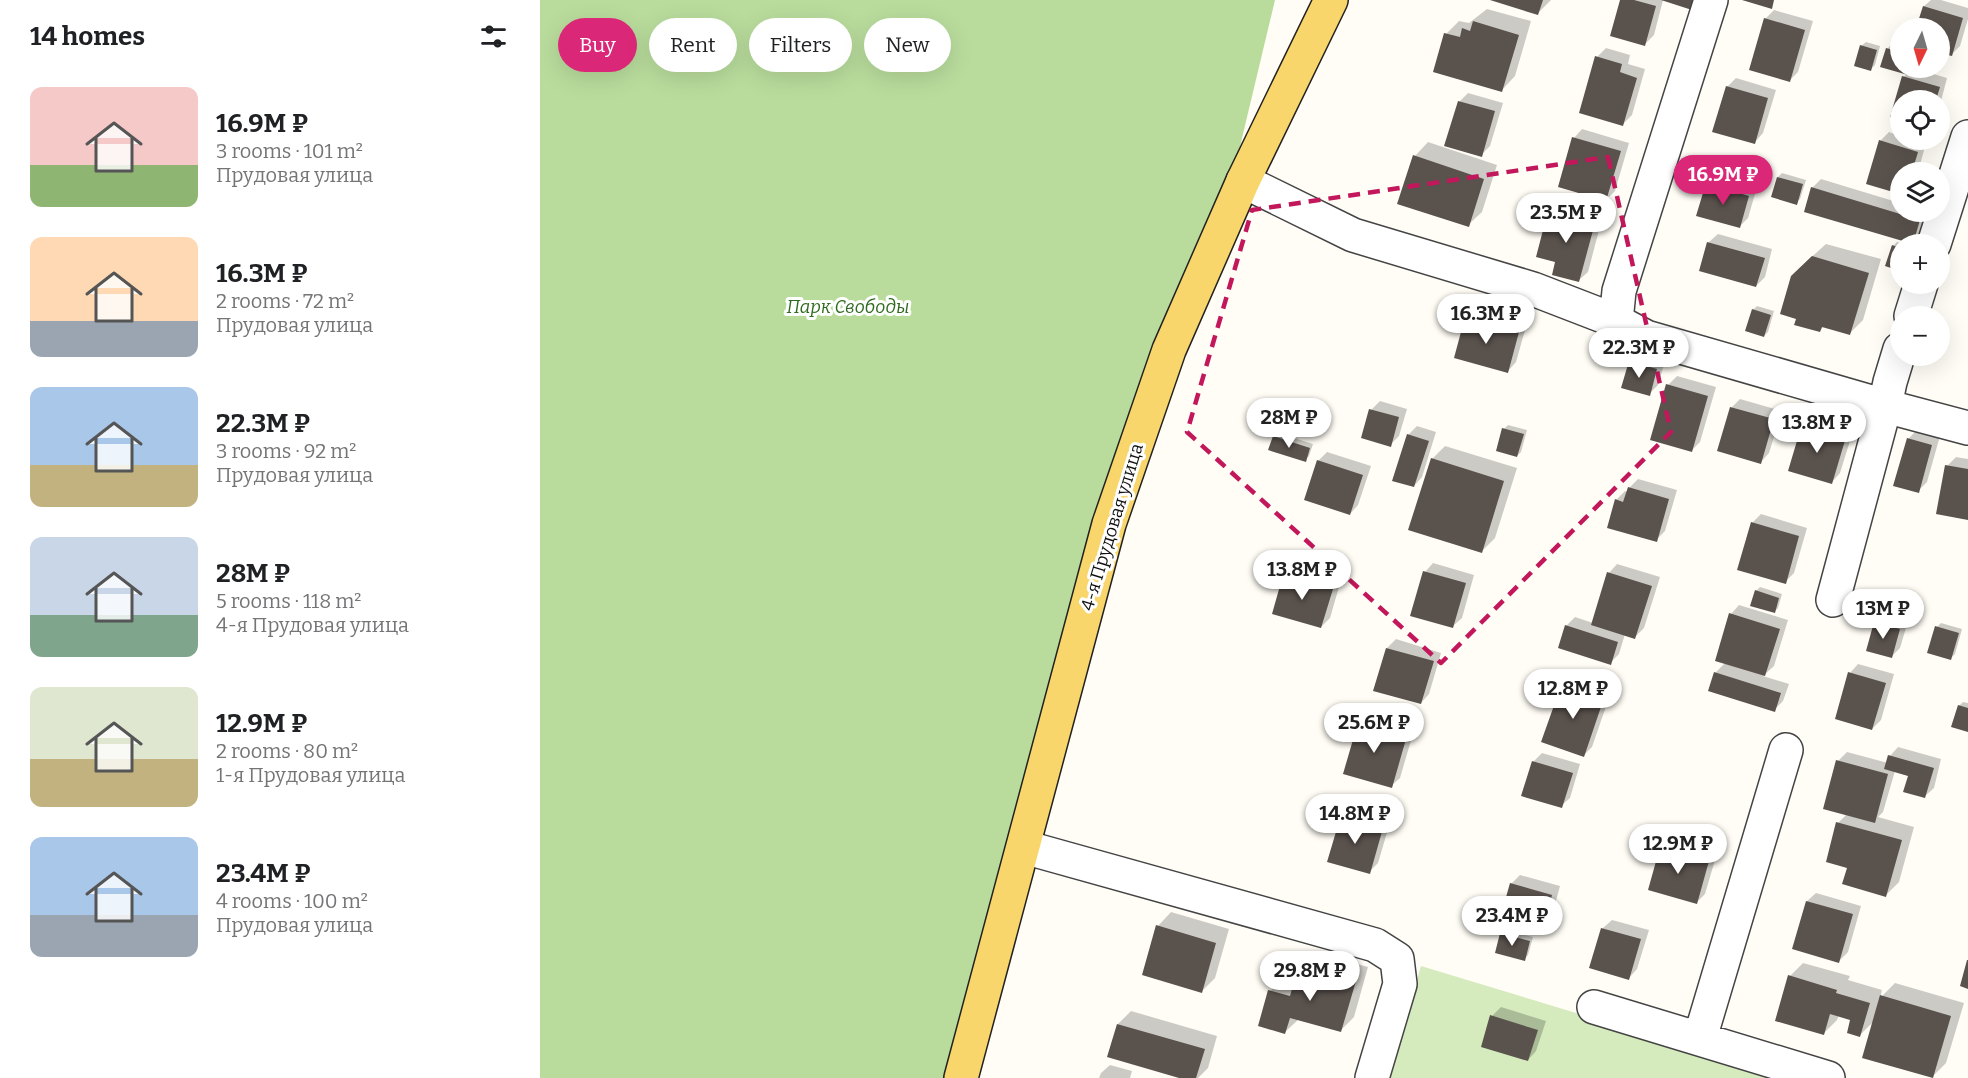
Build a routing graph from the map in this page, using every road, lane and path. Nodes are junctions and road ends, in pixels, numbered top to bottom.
1 (1331, 0) edge
2 (1711, 0) edge
3 (1968, 137) edge
4 (1243, 181) junction
5 (1937, 234) edge
6 (1616, 321) junction
7 (1895, 366) edge
8 (1885, 406) junction
9 (1968, 428) edge
10 (1833, 600) dead end
11 (1786, 750) dead end
12 (1024, 848) junction
13 (1594, 1007) dead end
14 (1700, 1038) junction
15 (961, 1078) edge
16 (1372, 1078) edge
17 (1828, 1078) edge

1 - 4 main road, 4-я Прудовая улица
2 - 6 street
3 - 5 street
4 - 6 street
4 - 12 main road, 4-я Прудовая улица
6 - 8 street
7 - 8 street
8 - 9 street
8 - 10 street
11 - 14 street
12 - 15 main road, 4-я Прудовая улица
12 - 16 street
13 - 14 street
14 - 17 street

